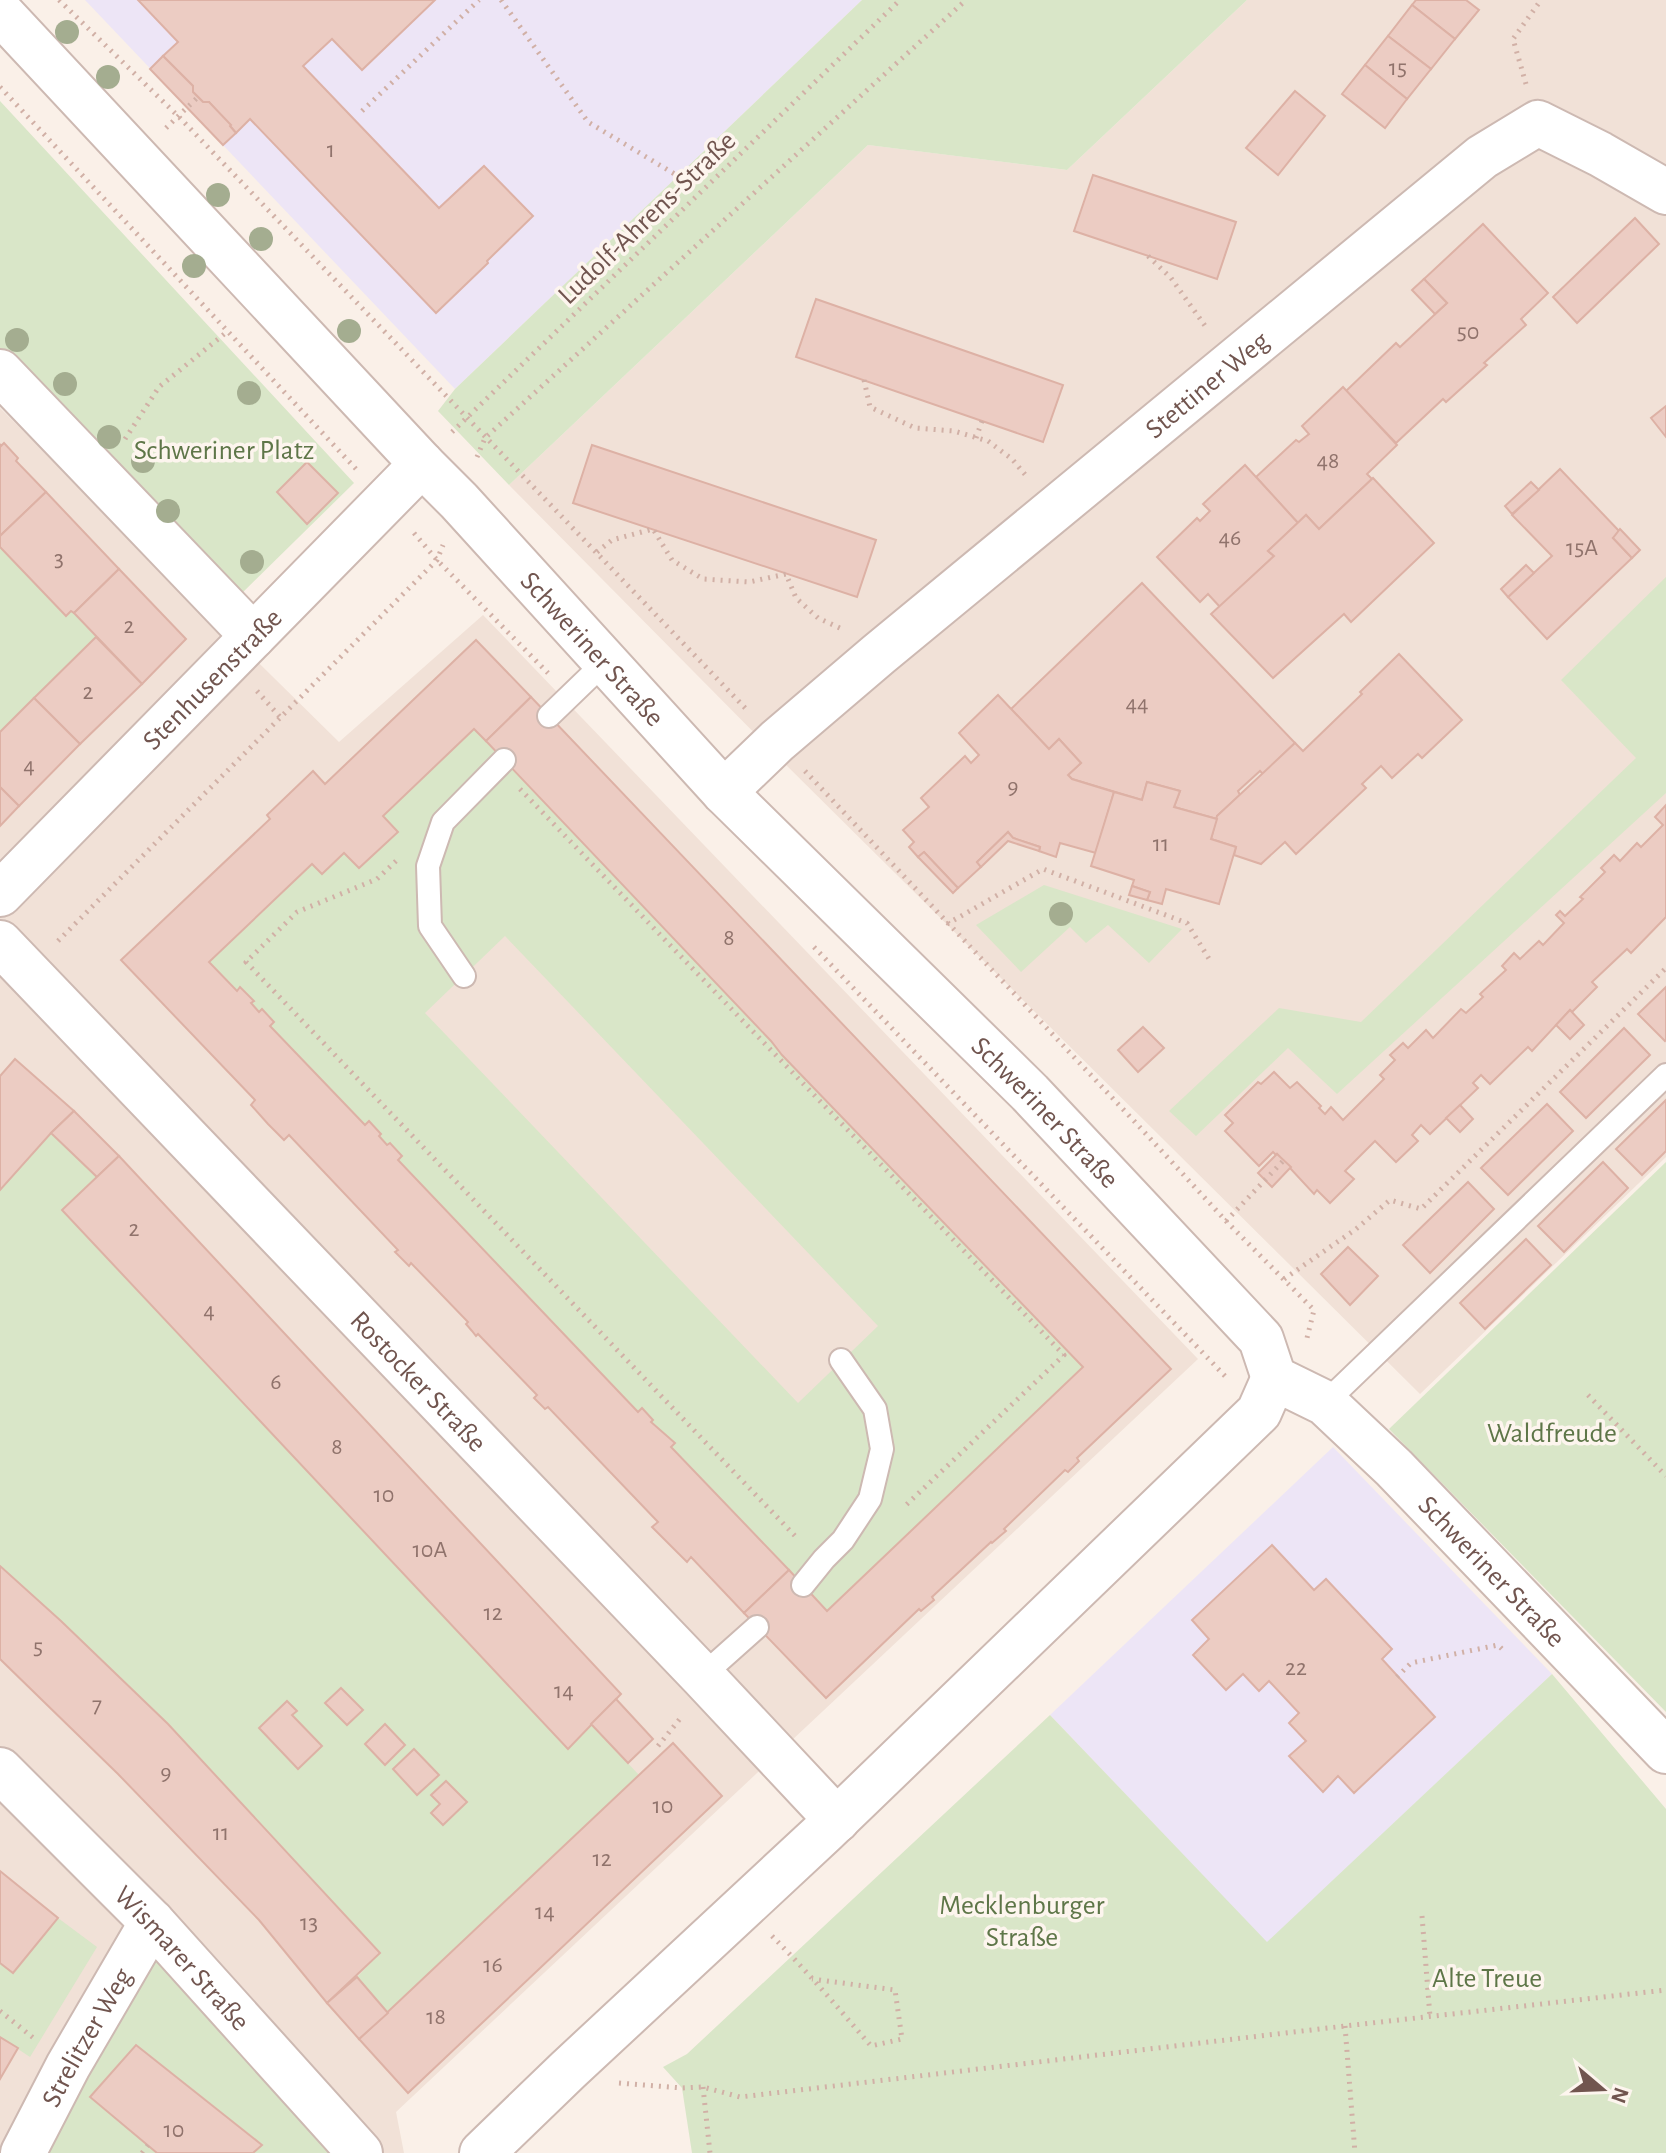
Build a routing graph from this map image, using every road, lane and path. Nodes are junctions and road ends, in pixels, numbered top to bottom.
1 (59, 0) edge
2 (479, 0) edge
3 (501, 0) edge
4 (900, 0) edge
5 (966, 0) edge
6 (1541, 0) edge
7 (0, 12) edge
8 (362, 111) dead end
9 (1538, 123) junction
10 (678, 176) dead end
11 (1666, 192) edge
12 (1148, 256) dead end
13 (228, 331) dead end
14 (1231, 364) junction
15 (0, 372) edge
16 (864, 380) dead end
17 (466, 417) junction
18 (982, 421) dead end
19 (485, 438) junction
20 (976, 438) junction
21 (422, 464) junction
22 (106, 483) junction
23 (459, 501) junction
24 (1055, 509) junction
25 (597, 552) junction
26 (253, 636) junction
27 (879, 654) junction
28 (605, 662) junction
29 (549, 716) dead end
30 (777, 741) junction
31 (501, 763) joint
32 (724, 792) junction
33 (397, 859) dead end
34 (0, 894) edge
35 (947, 924) junction
36 (14, 957) edge
37 (1211, 962) dead end
38 (1666, 968) edge
39 (464, 976) dead end
40 (1666, 1075) edge
41 (1284, 1160) dead end
42 (1226, 1221) junction
43 (1284, 1279) junction
44 (841, 1360) dead end
45 (1274, 1378) junction
46 (1588, 1395) dead end
47 (1325, 1403) junction
48 (1666, 1476) edge
49 (776, 1515) dead end
50 (895, 1516) dead end
51 (803, 1585) dead end
52 (757, 1627) dead end
53 (1547, 1627) junction
54 (702, 1676) junction
55 (1397, 1677) dead end
56 (1666, 1751) edge
57 (0, 1770) edge
58 (837, 1820) junction
59 (1422, 1916) dead end
60 (152, 1922) junction
61 (792, 1956) dead end
62 (812, 1979) junction
63 (1666, 1990) edge
64 (1430, 2017) junction
65 (1345, 2026) junction
66 (568, 2070) junction
67 (703, 2087) junction
68 (148, 2145) dead end
69 (23, 2153) edge
70 (142, 2153) edge
71 (360, 2153) edge
72 (482, 2153) edge
73 (710, 2153) edge
74 (1355, 2153) edge

1 - 17 path
2 - 8 path
3 - 10 path
4 - 17 path, Ludolf-Ahrens-Straße
5 - 19 path, Ludolf-Ahrens-Straße
6 - 9 path
7 - 21 street
9 - 11 street
9 - 14 street, Stettiner Weg
12 - 14 path
13 - 22 path
14 - 24 street, Stettiner Weg
15 - 22 street
16 - 20 path
17 - 19 path
17 - 21 path, Ludolf-Ahrens-Straße
18 - 20 path
19 - 23 path
19 - 25 path
20 - 24 path
21 - 23 street, Schweriner Straße
21 - 26 street, Stenhusenstraße
22 - 26 street
23 - 28 street, Schweriner Straße
23 - 36 path
24 - 27 street, Stettiner Weg
25 - 27 path
25 - 30 path
26 - 34 street, Stenhusenstraße
27 - 30 street, Stettiner Weg
28 - 29 lane
28 - 32 street, Schweriner Straße
30 - 32 street, Stettiner Weg
30 - 35 path
31 - 39 lane
31 - 50 path
32 - 45 street, Schweriner Straße
33 - 49 path
35 - 37 path
35 - 42 path
36 - 54 street, Rostocker Straße
38 - 43 path
40 - 47 lane
41 - 42 path
42 - 43 path
43 - 45 path
44 - 51 lane
45 - 47 street, Schweriner Straße
45 - 58 street
46 - 48 path
47 - 53 street, Schweriner Straße
52 - 54 lane
53 - 55 path
53 - 56 street, Schweriner Straße
54 - 58 street, Rostocker Straße
57 - 60 street, Wismarer Straße
58 - 66 street
59 - 64 path
60 - 69 street, Strelitzer Weg
60 - 71 street, Wismarer Straße
61 - 62 path
62 - 62 path
63 - 64 path
64 - 65 path
65 - 67 path
65 - 74 path
66 - 67 path
66 - 72 street
67 - 73 path
68 - 70 path

